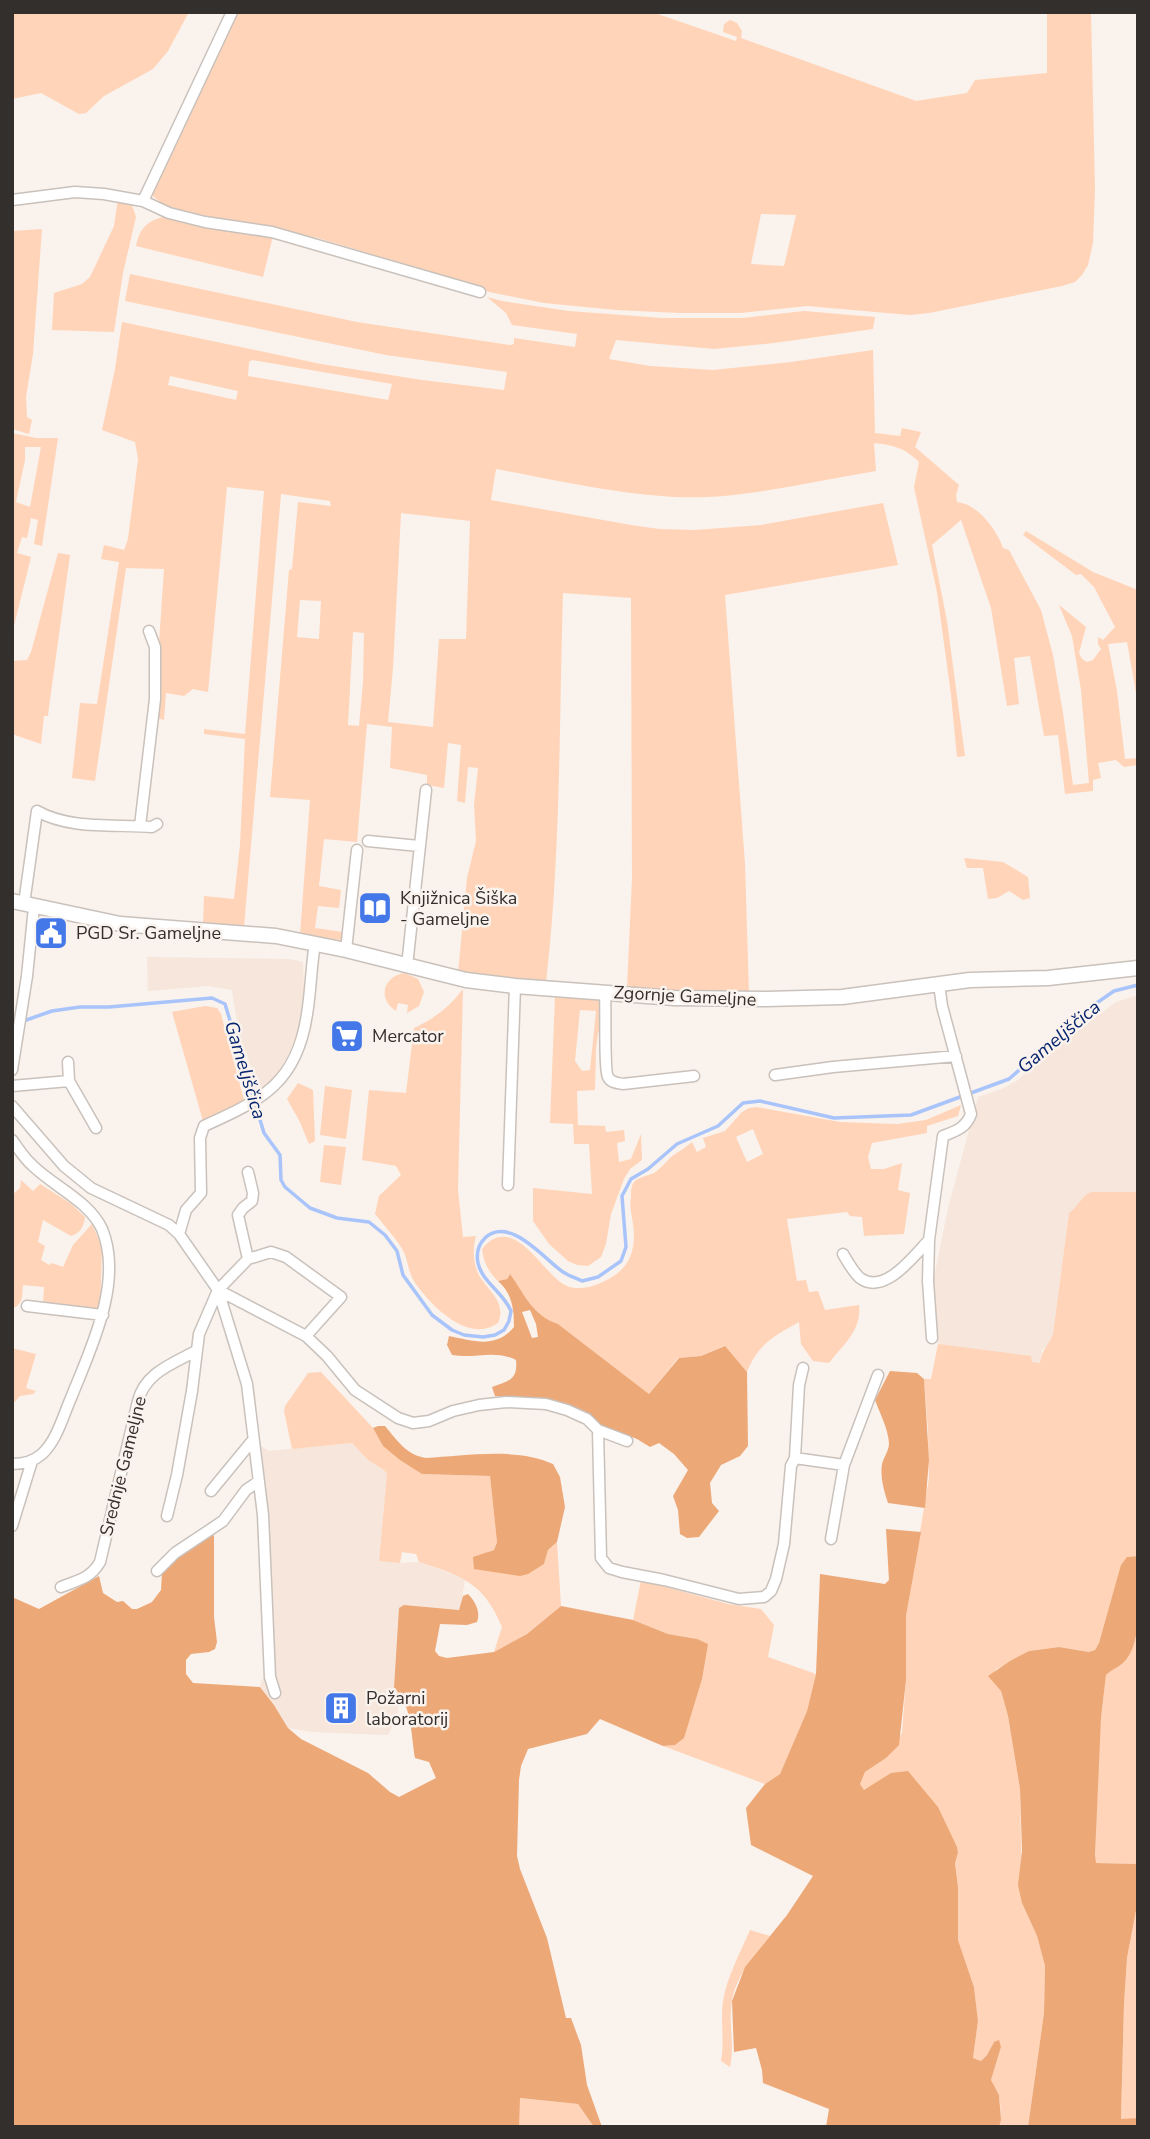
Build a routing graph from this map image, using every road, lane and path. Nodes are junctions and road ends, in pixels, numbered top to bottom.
1 (232, 12) edge
2 (12, 200) edge
3 (143, 201) junction
4 (480, 292) dead end
5 (149, 631) dead end
6 (426, 790) dead end
7 (157, 824) dead end
8 (140, 826) junction
9 (369, 841) dead end
10 (419, 846) junction
11 (357, 849) dead end
12 (23, 904) edge
13 (314, 943) junction
14 (346, 950) junction
15 (407, 966) junction
16 (1138, 968) edge
17 (939, 984) junction
18 (515, 986) junction
19 (605, 992) junction
20 (956, 1056) junction
21 (68, 1062) dead end
22 (12, 1070) edge
23 (775, 1075) dead end
24 (694, 1076) dead end
25 (69, 1081) junction
26 (12, 1086) edge
27 (12, 1107) edge
28 (96, 1128) dead end
29 (12, 1140) edge
30 (248, 1172) dead end
31 (508, 1185) dead end
32 (178, 1234) junction
33 (929, 1240) junction
34 (843, 1254) dead end
35 (248, 1259) junction
36 (218, 1290) junction
37 (27, 1307) dead end
38 (103, 1315) junction
39 (306, 1336) junction
40 (932, 1338) dead end
41 (196, 1351) junction
42 (803, 1368) dead end
43 (878, 1375) dead end
44 (598, 1430) junction
45 (253, 1440) junction
46 (627, 1441) dead end
47 (795, 1458) junction
48 (32, 1461) junction
49 (12, 1464) edge
50 (844, 1465) junction
51 (259, 1481) junction
52 (211, 1491) dead end
53 (167, 1516) dead end
54 (12, 1526) edge
55 (831, 1539) dead end
56 (157, 1571) dead end
57 (61, 1587) dead end
58 (275, 1693) dead end

1 - 3 street
2 - 3 street
3 - 4 street
5 - 8 street
6 - 10 street
7 - 8 street
8 - 12 street
9 - 10 street
10 - 15 street
11 - 14 street
12 - 13 street
12 - 22 street
13 - 14 street
13 - 32 street
14 - 15 street
15 - 18 street
16 - 17 street, Zgornje Gameljne
17 - 19 street, Zgornje Gameljne
17 - 20 street
18 - 19 street
18 - 31 street
19 - 24 street, Zgornje Gameljne
20 - 23 street
20 - 33 street
21 - 25 street
25 - 26 street
25 - 28 street
27 - 32 street
29 - 38 street
30 - 35 street
32 - 36 street
33 - 34 street
33 - 40 street
35 - 36 street
35 - 39 street
36 - 39 street
36 - 41 street
36 - 45 street
37 - 38 street
38 - 48 street
39 - 44 street
41 - 53 street
41 - 57 street, Srednje Gameljne
42 - 47 street
43 - 50 street
44 - 46 street
44 - 47 street
45 - 51 street
45 - 52 street
47 - 50 street
48 - 49 street
48 - 54 street
50 - 55 street
51 - 56 street
51 - 58 street

